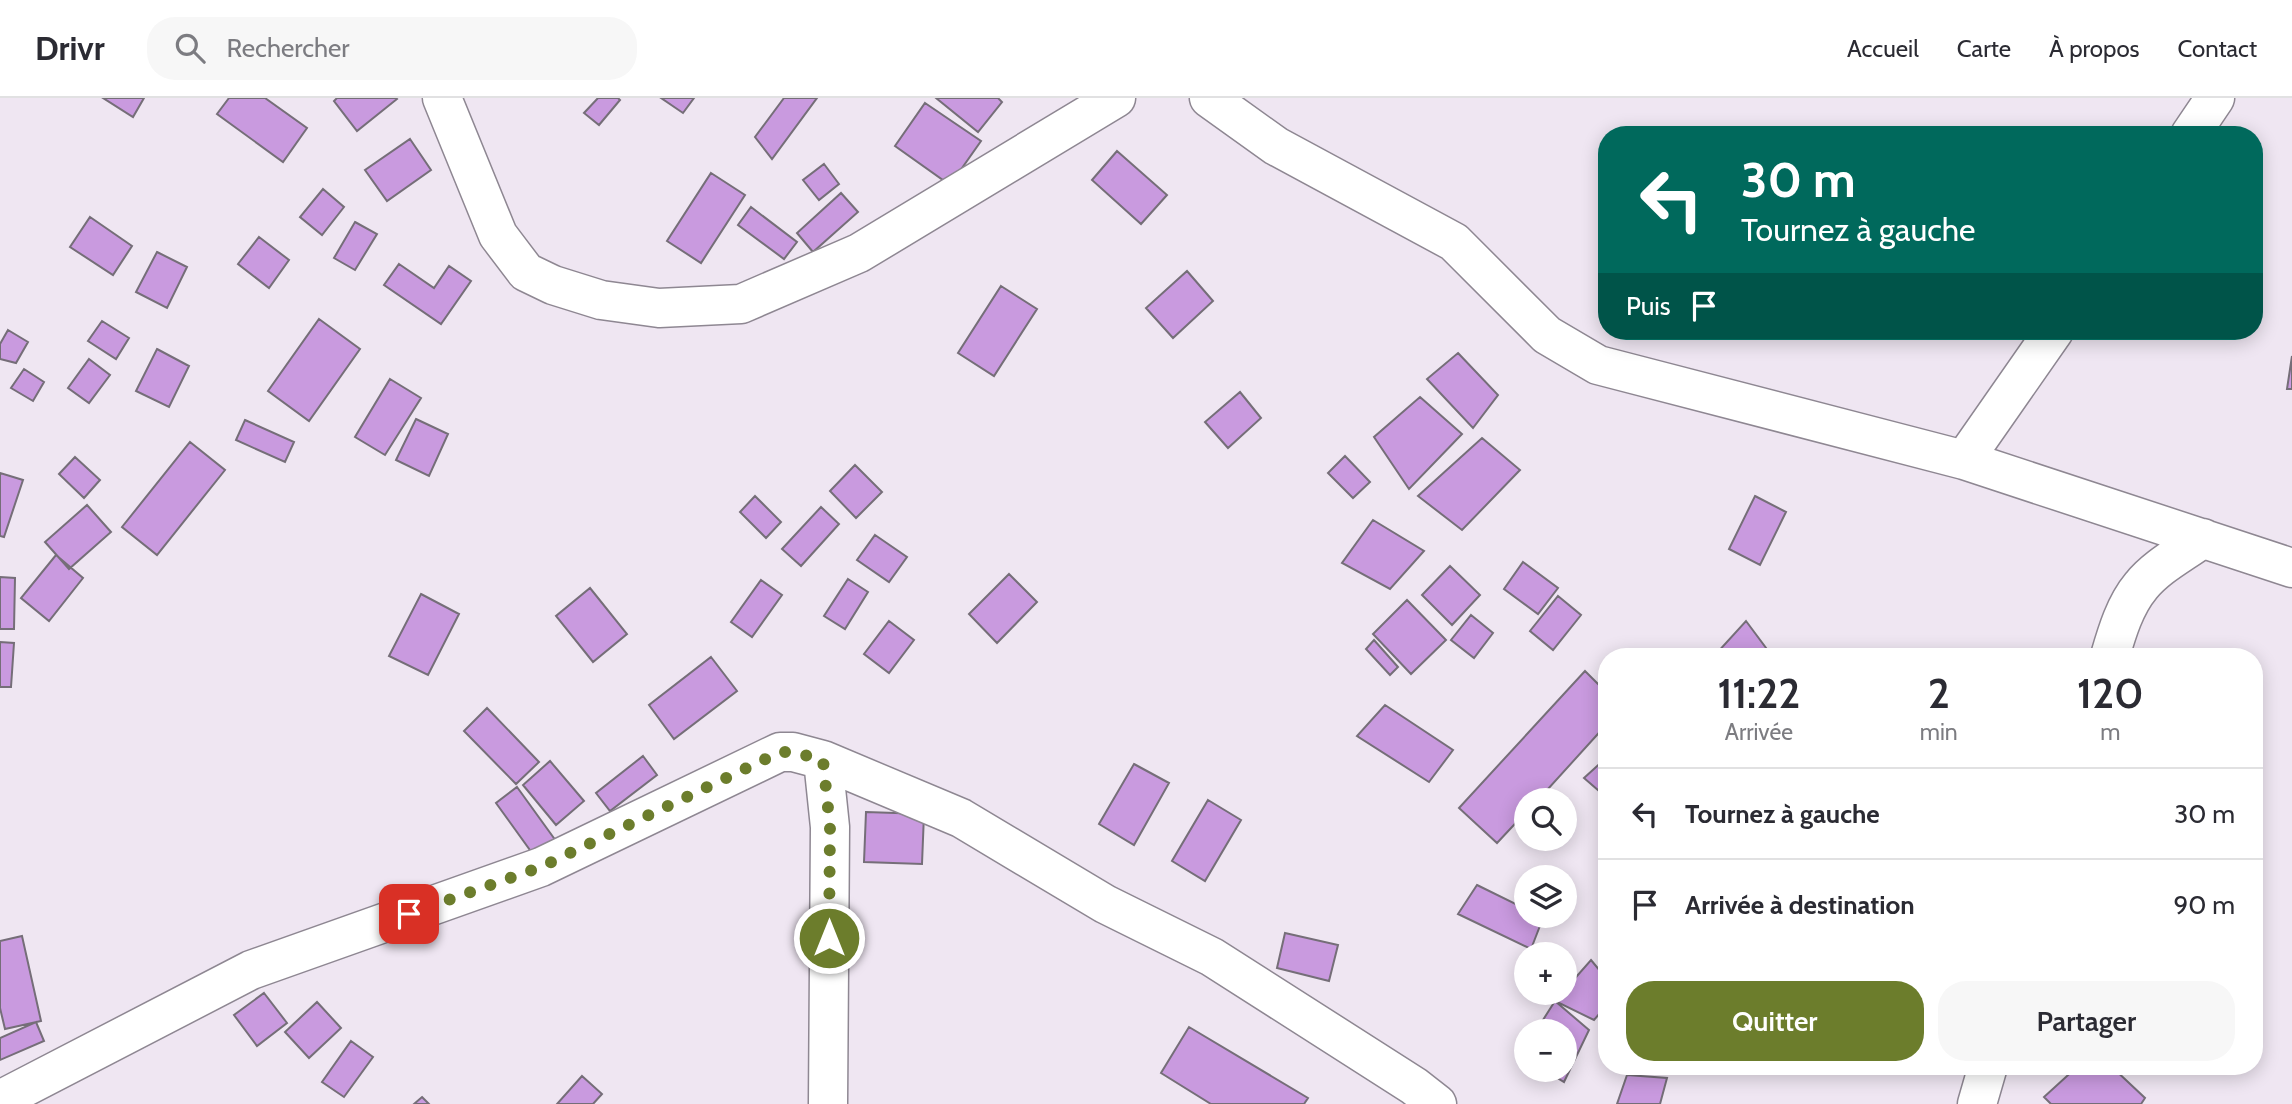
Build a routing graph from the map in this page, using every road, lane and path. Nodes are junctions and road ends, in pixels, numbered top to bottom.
1 (442, 98) edge
2 (1116, 98) edge
3 (1209, 98) edge
4 (2216, 98) edge
5 (2196, 126) edge
6 (2048, 340) edge
7 (1964, 460) junction
8 (2203, 538) junction
9 (2292, 568) edge
10 (2112, 648) edge
11 (823, 760) junction
12 (1985, 1075) edge
13 (0, 1100) edge
14 (828, 1104) edge
15 (1437, 1104) edge
16 (1977, 1104) edge

1 - 2 street
3 - 7 street
4 - 5 street
6 - 7 street
7 - 8 street
8 - 9 street
8 - 10 street
11 - 13 street
11 - 14 street
11 - 15 street
12 - 16 street

